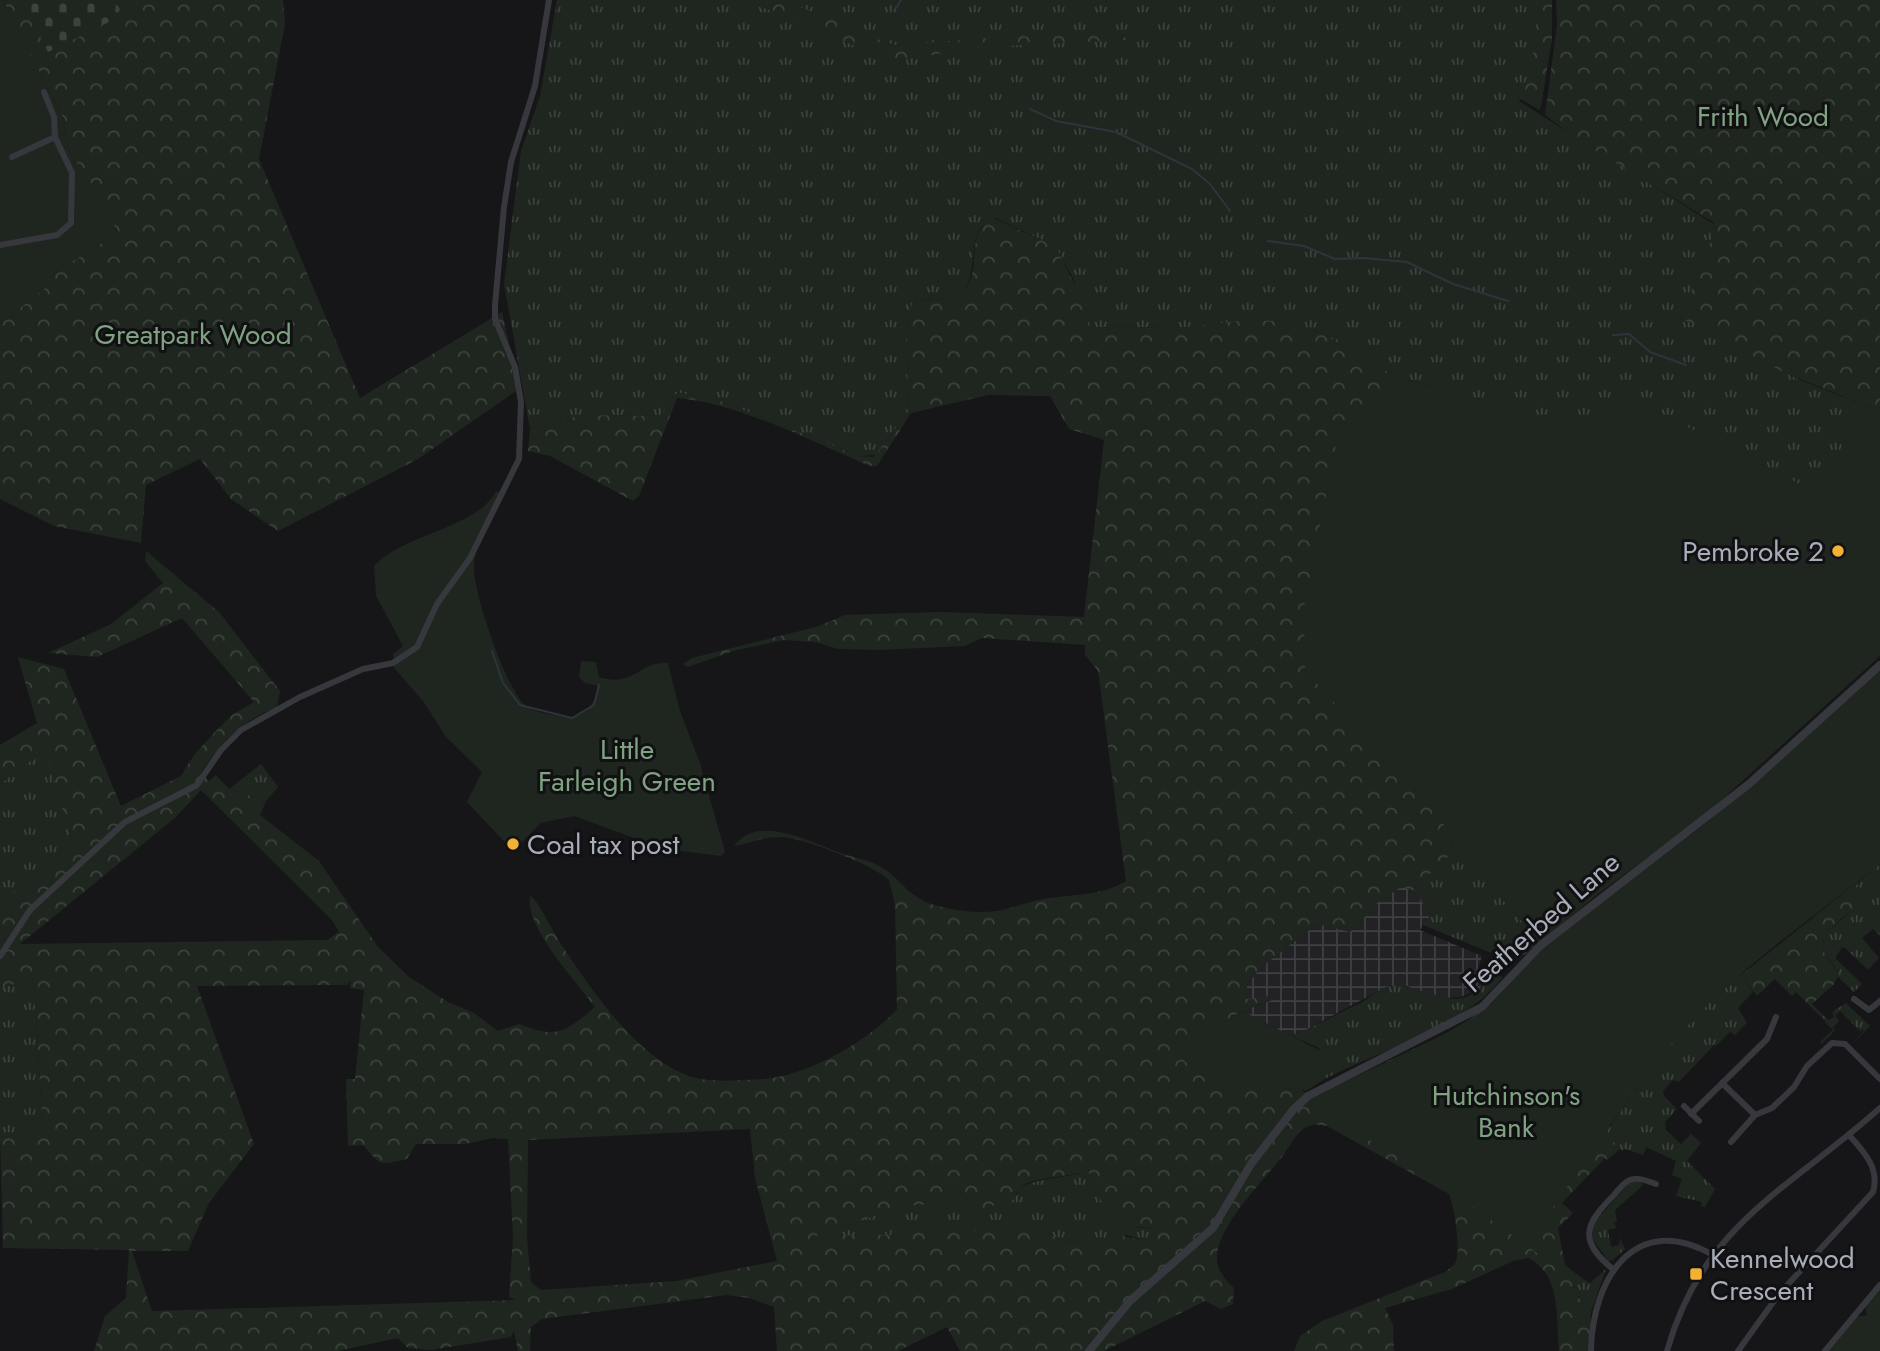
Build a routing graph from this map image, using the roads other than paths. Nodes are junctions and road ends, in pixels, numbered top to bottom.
1 (549, 0) edge
2 (44, 92) dead end
3 (55, 137) junction
4 (12, 157) dead end
5 (0, 245) edge
6 (1880, 665) edge
7 (0, 956) edge
8 (1854, 999) dead end
9 (1880, 1001) edge
10 (1776, 1017) dead end
11 (1880, 1079) edge
12 (1722, 1083) junction
13 (1684, 1106) dead end
14 (1880, 1108) edge
15 (1691, 1114) junction
16 (1755, 1115) junction
17 (1699, 1121) dead end
18 (1849, 1135) junction
19 (1731, 1142) dead end
20 (1877, 1170) edge
21 (1656, 1184) dead end
22 (1713, 1255) junction
23 (1614, 1270) junction
24 (1880, 1285) edge
25 (1088, 1351) edge
26 (1591, 1351) edge
27 (1667, 1351) edge
28 (1738, 1351) edge
29 (1825, 1351) edge

1 - 7 street
2 - 3 street
3 - 4 street
3 - 5 street
6 - 25 street, Featherbed Lane
8 - 9 street
10 - 12 street
11 - 16 street
12 - 15 street
12 - 16 street
13 - 15 street
14 - 18 street
15 - 17 street
16 - 19 street
18 - 20 street
18 - 22 street
20 - 28 street
21 - 23 street
22 - 23 street
22 - 27 street
23 - 26 street
24 - 29 street

